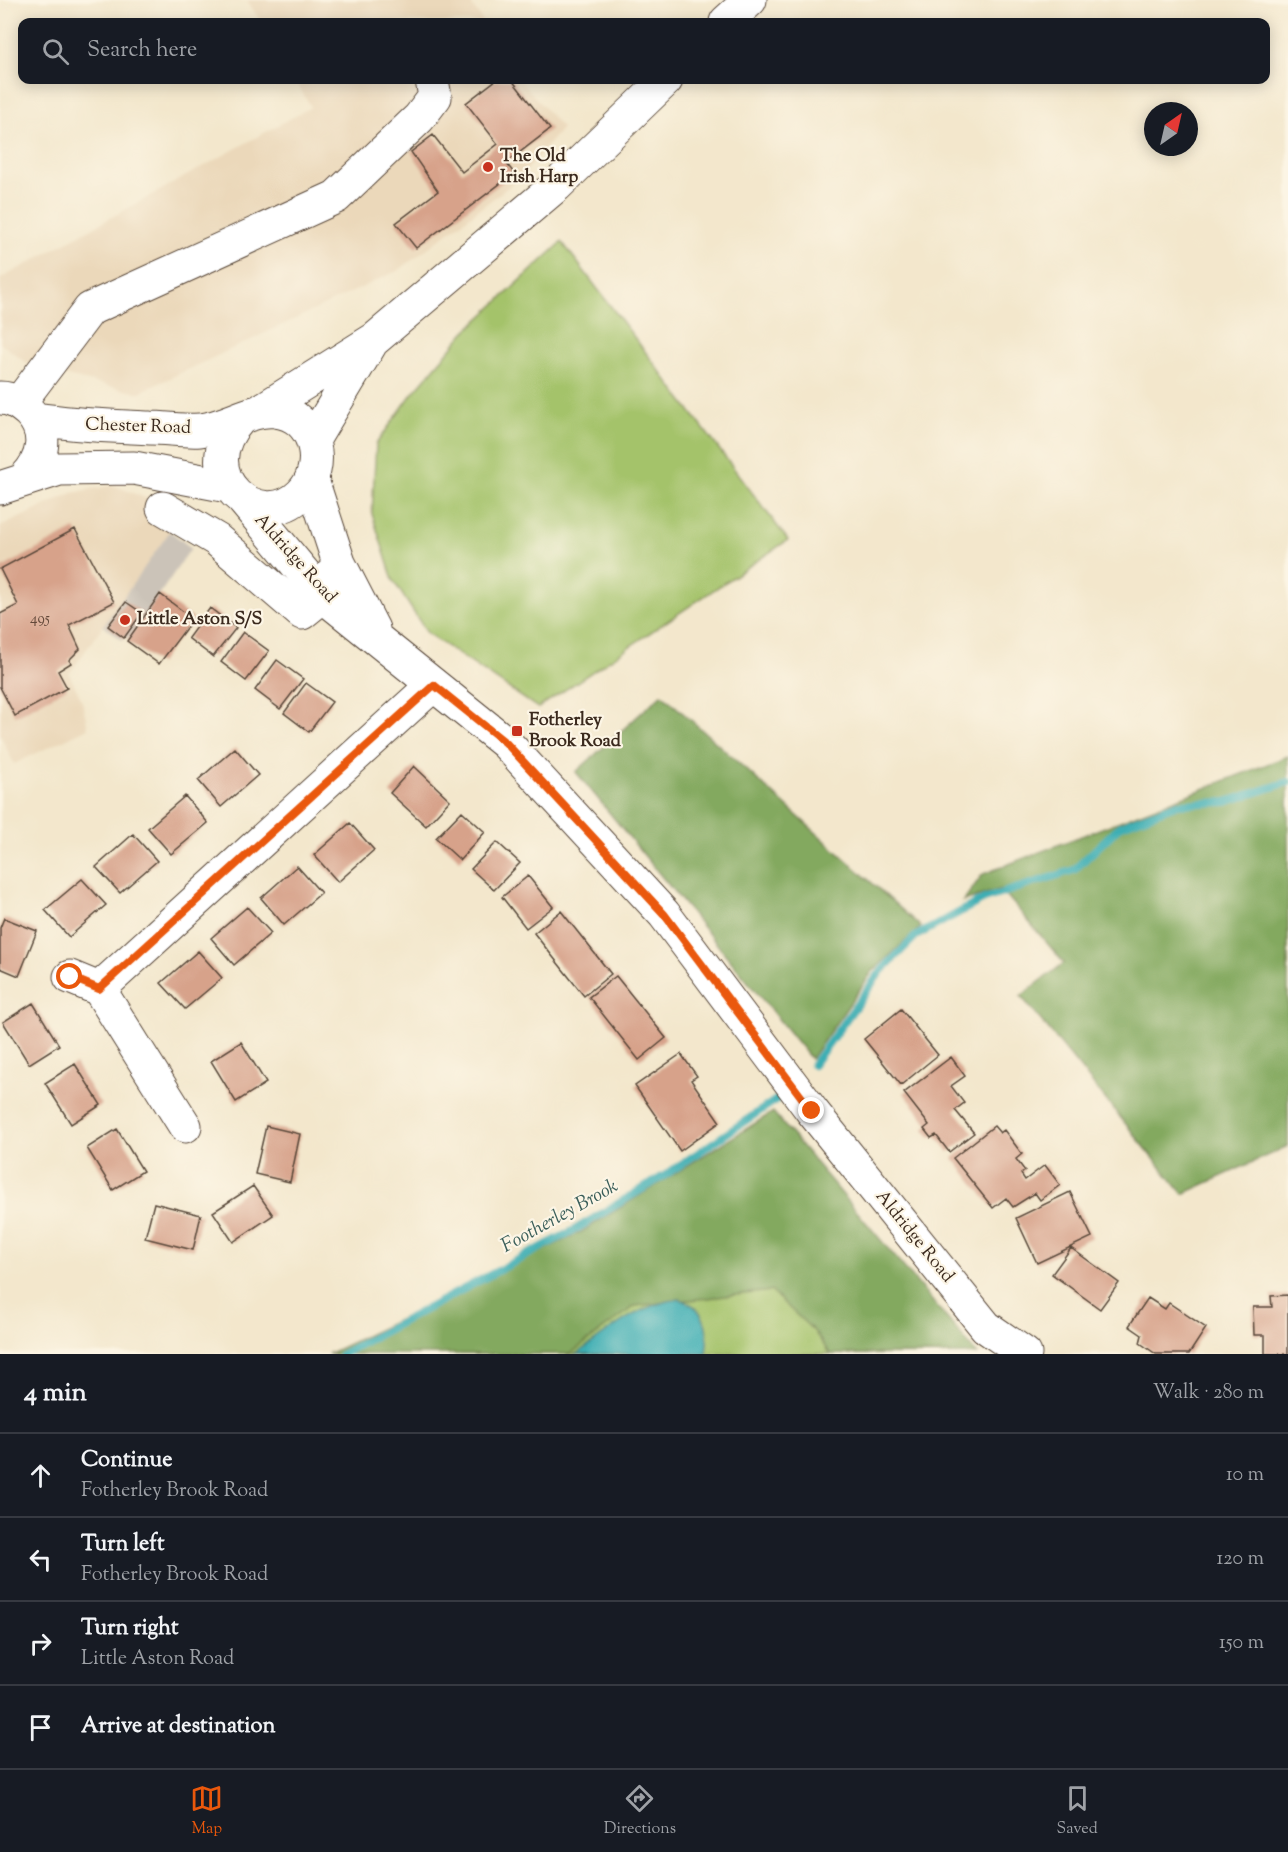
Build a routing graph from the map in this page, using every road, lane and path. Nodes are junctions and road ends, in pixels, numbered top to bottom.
1 (750, 0) edge
2 (730, 18) edge
3 (433, 84) edge
4 (662, 84) edge
5 (375, 339) junction
6 (18, 407) edge
7 (249, 416) junction
8 (313, 440) junction
9 (312, 480) junction
10 (7, 485) edge
11 (236, 493) junction
12 (163, 508) dead end
13 (339, 563) junction
14 (323, 596) junction
15 (376, 636) junction
16 (434, 685) junction
17 (187, 1134) dead end
18 (1025, 1354) edge

1 - 2 main road
3 - 6 main road
4 - 5 main road
5 - 7 main road
5 - 8 main road
6 - 7 main road, Chester Road
6 - 10 main road
7 - 8 main road, Chester Road
7 - 11 main road
8 - 9 main road
9 - 11 main road
9 - 13 main road
10 - 11 main road
11 - 14 main road, Aldridge Road
12 - 14 main road
13 - 14 main road
13 - 15 main road
14 - 15 main road, Aldridge Road
15 - 16 main road, Aldridge Road
16 - 17 main road
16 - 18 main road, Aldridge Road

